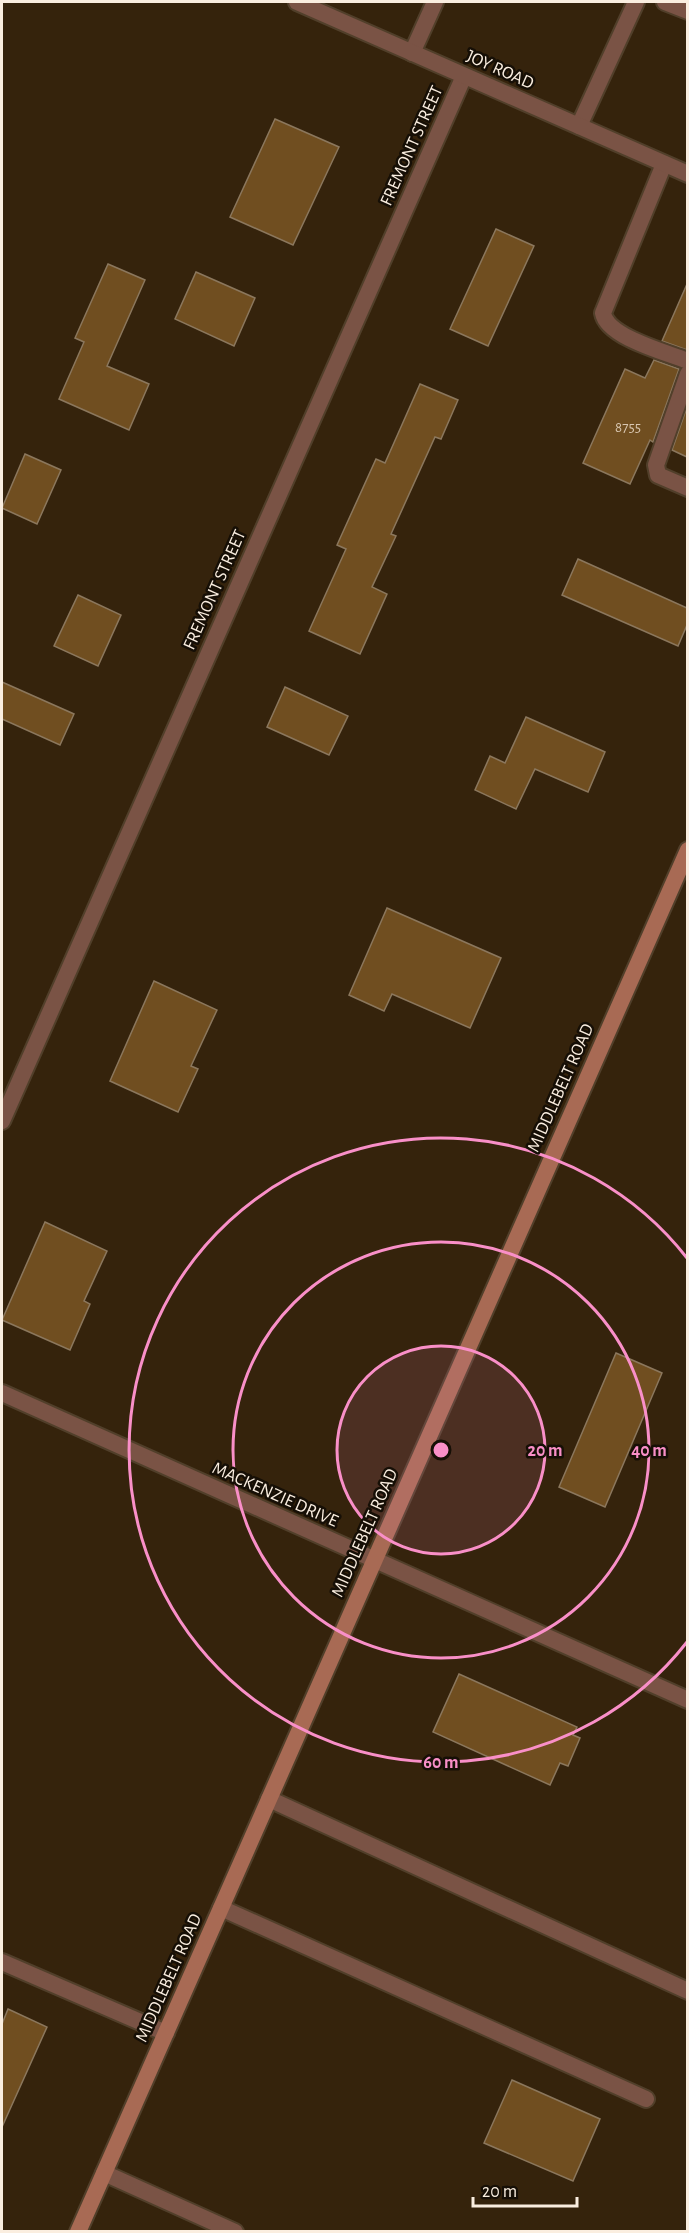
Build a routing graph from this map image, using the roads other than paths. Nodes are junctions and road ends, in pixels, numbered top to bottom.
1 (297, 2) edge
2 (435, 2) edge
3 (636, 2) edge
4 (665, 2) edge
5 (687, 11) edge
6 (412, 53) junction
7 (464, 76) junction
8 (579, 126) junction
9 (664, 164) junction
10 (687, 174) edge
11 (687, 361) edge
12 (687, 374) edge
13 (687, 488) edge
14 (687, 850) edge
15 (683, 874) edge
16 (2, 1121) edge
17 (2, 1393) edge
18 (374, 1561) junction
19 (687, 1700) edge
20 (269, 1799) junction
21 (221, 1908) junction
22 (2, 1962) edge
23 (687, 1991) edge
24 (166, 2033) junction
25 (646, 2099) dead end
26 (104, 2173) junction
27 (78, 2232) edge
28 (235, 2232) edge

1 - 6 street, JOY ROAD
2 - 6 street
3 - 8 street
4 - 5 street
6 - 7 street, JOY ROAD
7 - 8 street, JOY ROAD
7 - 16 street, FREMONT STREET
8 - 9 street, JOY ROAD
9 - 10 street, JOY ROAD
9 - 11 street
12 - 13 street
14 - 15 main road, MIDDLEBELT ROAD
15 - 18 main road, MIDDLEBELT ROAD
17 - 18 street, MACKENZIE DRIVE
18 - 19 street, MACKENZIE DRIVE
18 - 20 main road, MIDDLEBELT ROAD
20 - 21 main road, MIDDLEBELT ROAD
20 - 23 street
21 - 24 main road, MIDDLEBELT ROAD
21 - 25 street
22 - 24 street
24 - 26 main road, MIDDLEBELT ROAD
26 - 27 main road, MIDDLEBELT ROAD
26 - 28 street

